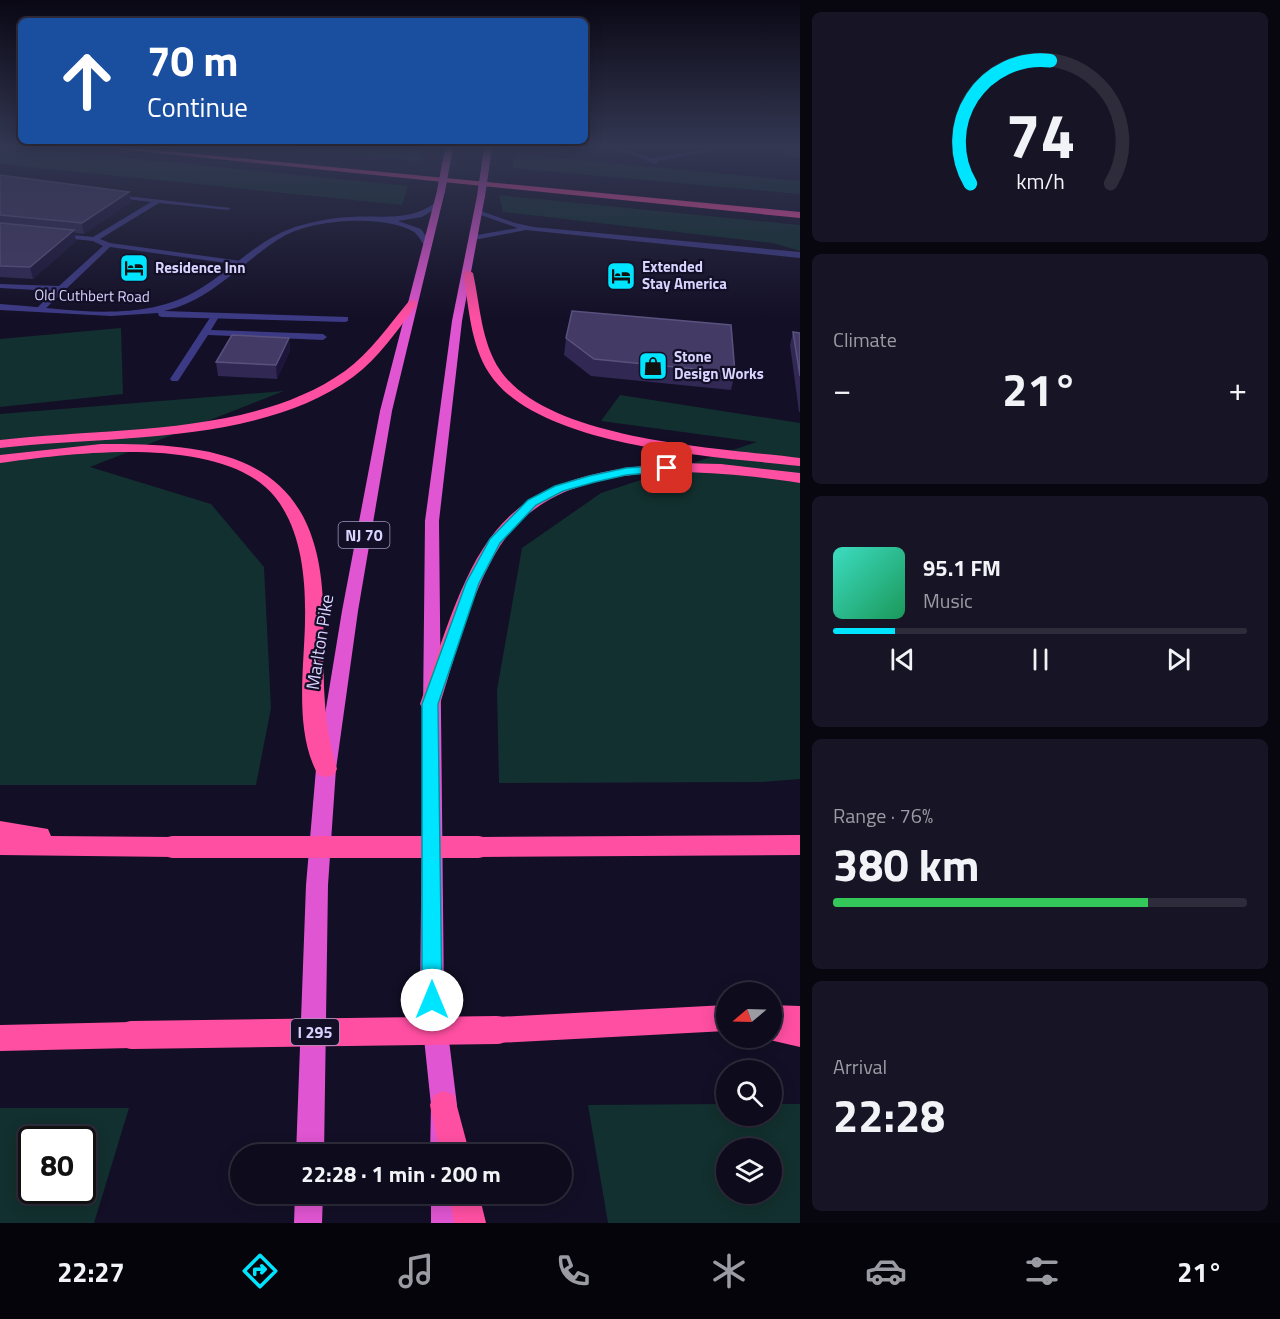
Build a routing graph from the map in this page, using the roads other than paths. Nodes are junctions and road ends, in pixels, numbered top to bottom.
1 (153, 204) edge
2 (189, 204) edge
3 (480, 204) edge
4 (482, 204) edge
5 (688, 204) edge
6 (438, 205) joint
7 (228, 208) dead end
8 (800, 215) edge
9 (375, 219) junction
10 (534, 229) junction
11 (47, 234) edge
12 (474, 238) junction
13 (94, 239) junction
14 (108, 245) junction
15 (428, 245) junction
16 (800, 255) edge
17 (241, 263) junction
18 (468, 273) junction
19 (0, 286) edge
20 (61, 289) junction
21 (413, 303) junction
22 (0, 307) edge
23 (40, 309) junction
24 (135, 313) junction
25 (216, 315) junction
26 (345, 319) dead end
27 (205, 332) junction
28 (323, 337) dead end
29 (175, 379) dead end
30 (0, 444) edge
31 (0, 459) edge
32 (800, 462) edge
33 (800, 478) edge
34 (430, 704) junction
35 (326, 769) junction
36 (0, 830) edge
37 (0, 845) edge
38 (102, 845) junction
39 (800, 845) edge
40 (782, 1018) edge
41 (716, 1019) edge
42 (800, 1019) edge
43 (782, 1031) edge
44 (800, 1034) edge
45 (0, 1038) edge
46 (444, 1105) junction
47 (310, 1144) edge
48 (444, 1144) edge
49 (453, 1144) edge
50 (309, 1204) edge
51 (445, 1204) edge
52 (466, 1204) edge
53 (308, 1223) edge
54 (445, 1223) edge
55 (470, 1223) edge

1 - 13 lane
2 - 7 lane
3 - 12 highway
4 - 10 street
5 - 8 highway
6 - 9 street, Old Cuthbert Road
6 - 15 highway, Marlton Pike / NJ 70
9 - 15 street, Old Cuthbert Road
9 - 17 street, Old Cuthbert Road
10 - 12 street
10 - 16 street
11 - 13 lane
12 - 18 highway
13 - 14 lane
14 - 17 lane
14 - 20 lane
15 - 21 highway, Marlton Pike / NJ 70
17 - 24 street, Old Cuthbert Road
18 - 32 highway
18 - 34 highway
19 - 20 lane
20 - 23 lane
21 - 30 highway
21 - 35 highway, Marlton Pike / NJ 70
22 - 23 street, Old Cuthbert Road
23 - 24 street, Old Cuthbert Road
24 - 25 street
25 - 26 street
25 - 27 lane
27 - 28 lane
27 - 29 lane
31 - 35 highway
33 - 34 highway
34 - 46 highway
35 - 47 highway, Marlton Pike / NJ 70
36 - 38 highway
37 - 38 highway
38 - 39 highway, bridge
40 - 42 highway
41 - 45 highway, I 295, bridge
43 - 44 highway
46 - 48 highway
46 - 49 highway
50 - 53 highway
51 - 54 highway
52 - 55 highway

